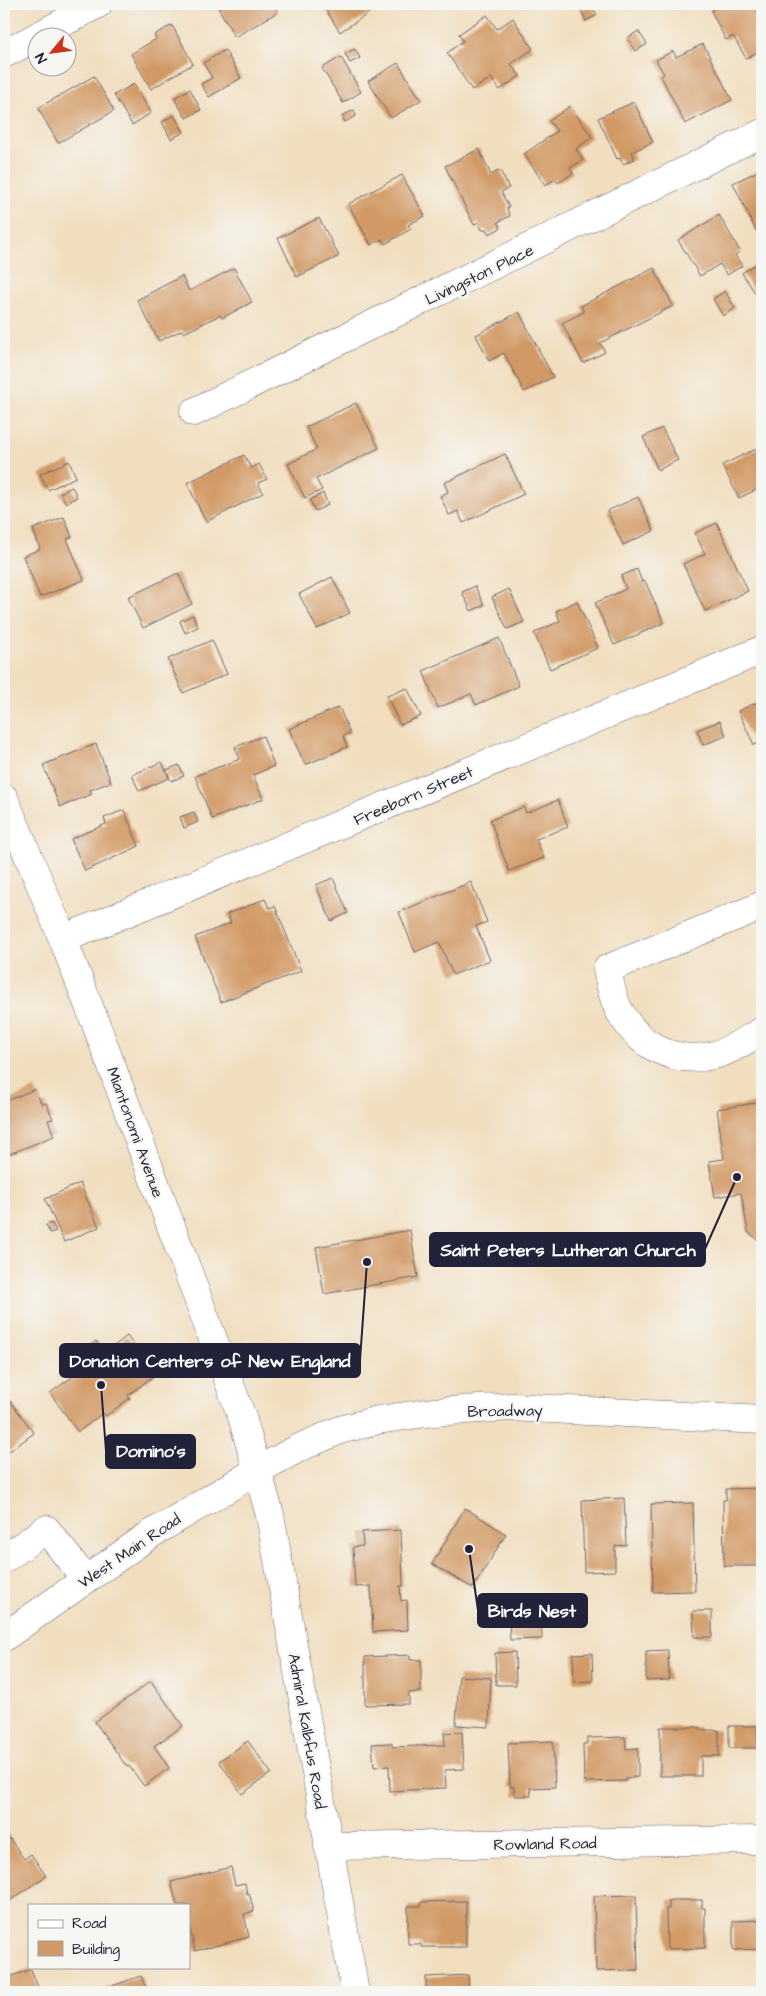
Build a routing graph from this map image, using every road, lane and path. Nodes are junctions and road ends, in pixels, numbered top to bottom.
1 (98, 4) edge
2 (4, 54) edge
3 (762, 133) edge
4 (194, 412) dead end
5 (762, 650) edge
6 (4, 798) edge
7 (762, 908) edge
8 (63, 939) junction
9 (762, 1031) edge
10 (762, 1420) edge
11 (258, 1470) junction
12 (4, 1559) edge
13 (85, 1579) junction
14 (4, 1637) edge
15 (762, 1840) edge
16 (328, 1846) junction
17 (355, 1992) edge

1 - 2 main road
3 - 4 main road, Livingston Place
5 - 8 main road, Freeborn Street
6 - 8 main road, Miantonomi Avenue
7 - 9 main road
8 - 11 main road, Miantonomi Avenue
10 - 11 main road, Broadway
11 - 13 main road, West Main Road
11 - 16 main road, Admiral Kalbfus Road
12 - 13 main road
13 - 14 main road, West Main Road
15 - 16 main road, Rowland Road
16 - 17 main road, Admiral Kalbfus Road

